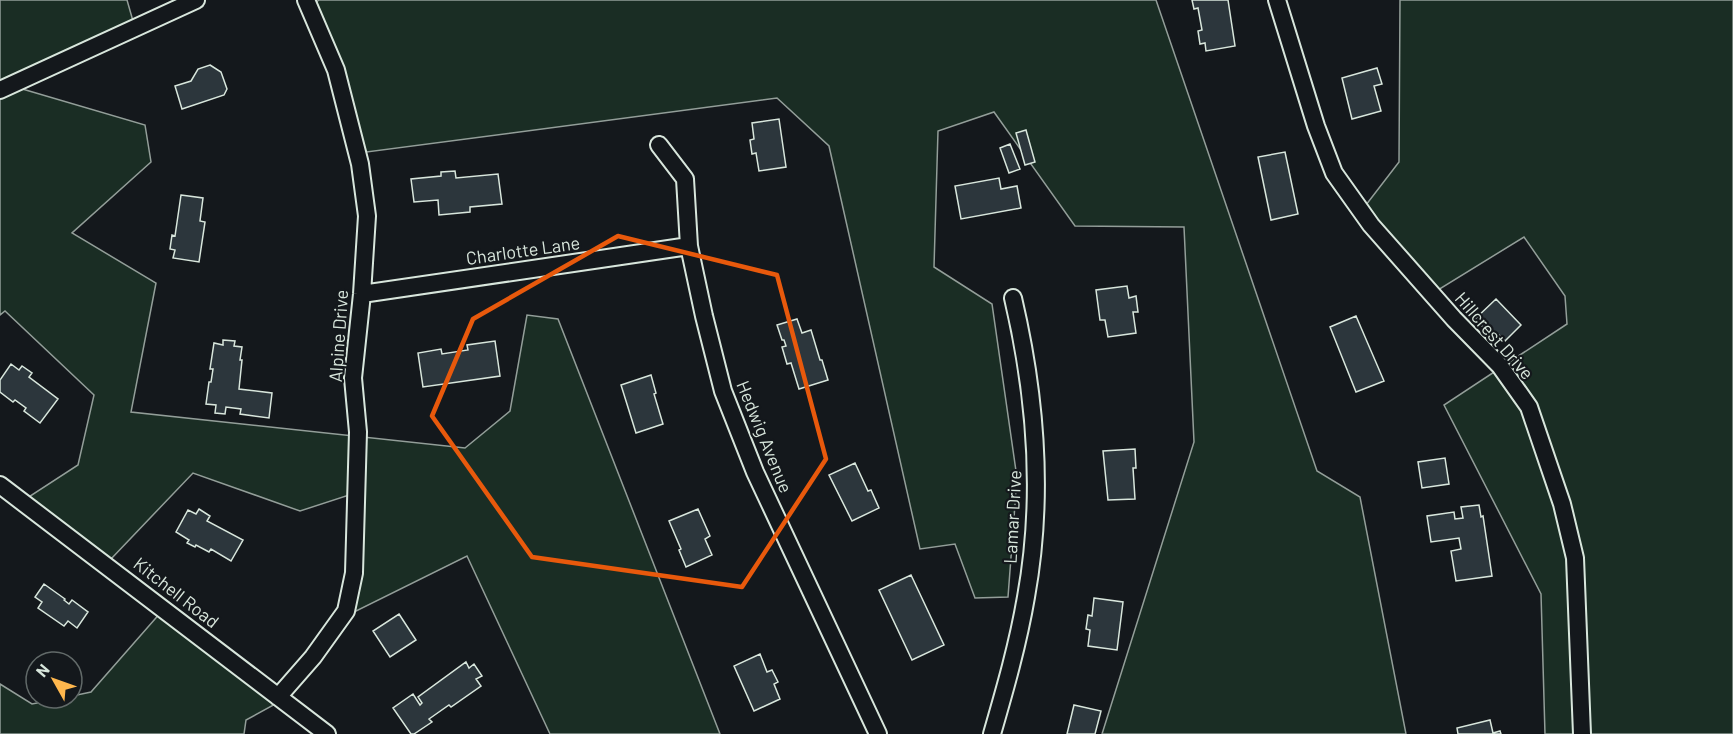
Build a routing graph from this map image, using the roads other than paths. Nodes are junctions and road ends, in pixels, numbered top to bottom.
1 (196, 0) edge
2 (306, 0) edge
3 (1277, 0) edge
4 (0, 90) edge
5 (659, 144) dead end
6 (689, 246) junction
7 (362, 294) junction
8 (1012, 298) dead end
9 (0, 485) edge
10 (278, 697) junction
11 (327, 734) edge
12 (878, 734) edge
13 (992, 734) edge
14 (1582, 734) edge

1 - 4 street
2 - 7 street, Alpine Drive
3 - 14 street, Hillcrest Drive
5 - 6 street, Hedwig Avenue
6 - 7 street, Charlotte Lane
6 - 12 street, Hedwig Avenue
7 - 10 street, Alpine Drive
8 - 13 street, Lamar Drive
9 - 10 street, Kitchell Road
10 - 11 street, Kitchell Road

